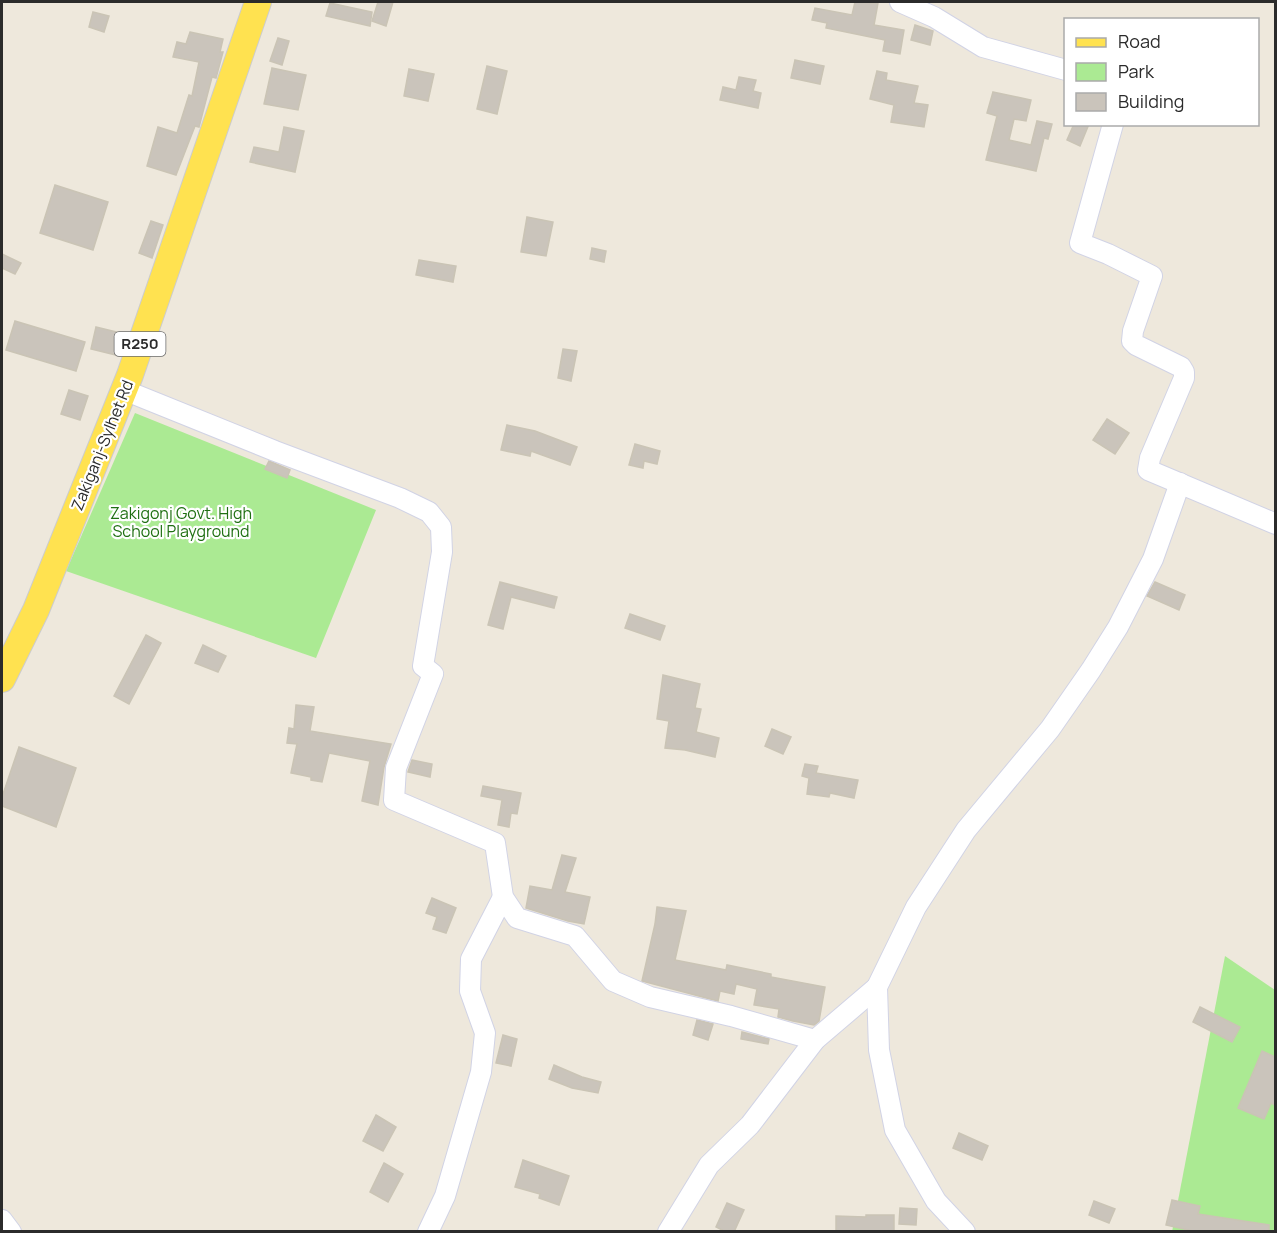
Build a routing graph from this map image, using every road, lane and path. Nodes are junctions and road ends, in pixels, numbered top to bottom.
1 (258, 2) edge
2 (900, 2) edge
3 (1064, 70) edge
4 (1112, 126) edge
5 (124, 390) junction
6 (1180, 483) junction
7 (1275, 524) edge
8 (2, 679) edge
9 (503, 897) junction
10 (877, 987) junction
11 (815, 1040) junction
12 (2, 1220) edge
13 (11, 1232) edge
14 (428, 1232) edge
15 (668, 1232) edge
16 (965, 1232) edge

1 - 5 main road, Zakiganj-Sylhet Rd / R250
2 - 3 street
4 - 6 street
5 - 8 main road, Zakiganj-Sylhet Rd / R250
5 - 9 street
6 - 7 street
6 - 10 street
9 - 11 street
9 - 14 street
10 - 11 street
10 - 16 street
11 - 15 street
12 - 13 street

